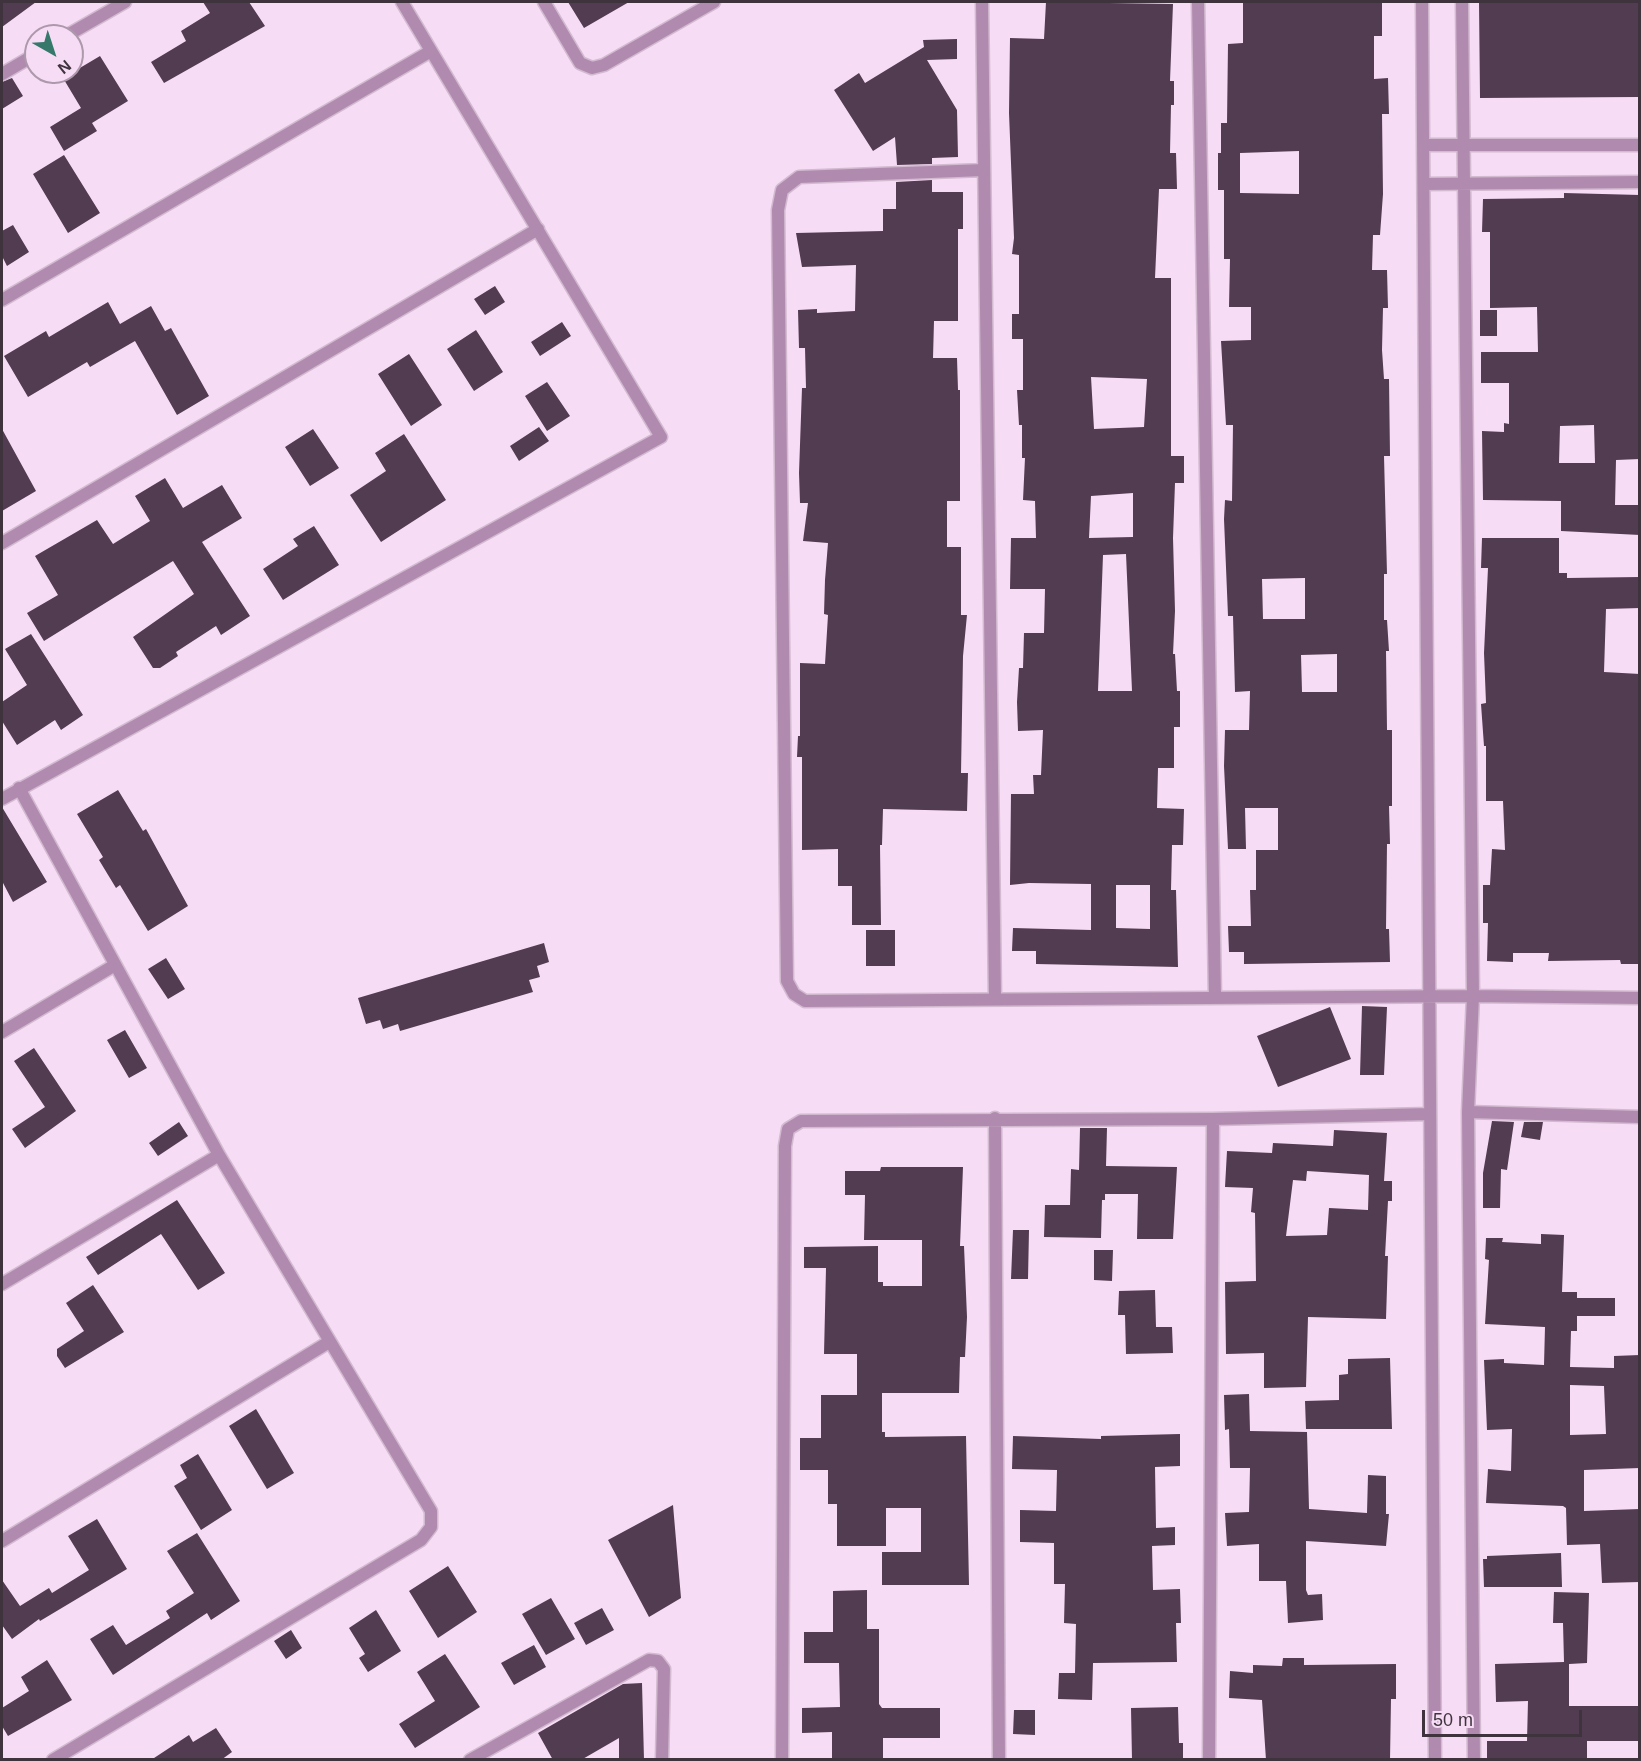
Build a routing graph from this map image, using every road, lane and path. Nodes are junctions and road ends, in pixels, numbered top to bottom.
1 (125, 2) edge
2 (402, 2) edge
3 (544, 2) edge
4 (714, 2) edge
5 (982, 2) edge
6 (1198, 2) edge
7 (1422, 2) edge
8 (1462, 2) edge
9 (84, 26) edge
10 (431, 51) junction
11 (24, 61) edge
12 (2, 74) edge
13 (1424, 145) junction
14 (1640, 145) edge
15 (1464, 146) junction
16 (984, 170) junction
17 (1640, 182) edge
18 (1464, 183) junction
19 (1424, 184) junction
20 (537, 229) junction
21 (2, 300) edge
22 (2, 543) edge
23 (19, 788) junction
24 (2, 799) edge
25 (115, 965) junction
26 (1428, 996) junction
27 (1473, 996) junction
28 (1215, 997) junction
29 (995, 998) junction
30 (1640, 998) edge
31 (2, 1032) edge
32 (1468, 1112) junction
33 (1429, 1114) junction
34 (1640, 1117) edge
35 (994, 1118) junction
36 (1213, 1119) junction
37 (219, 1155) junction
38 (2, 1284) edge
39 (329, 1342) junction
40 (2, 1541) edge
41 (53, 1760) edge
42 (470, 1760) edge
43 (662, 1760) edge
44 (782, 1760) edge
45 (999, 1760) edge
46 (1209, 1760) edge
47 (1435, 1760) edge
48 (1474, 1760) edge

1 - 9 street
2 - 10 street
3 - 4 street
5 - 16 street
6 - 28 street
7 - 13 street
8 - 15 street
10 - 20 street
10 - 21 street
11 - 12 street
13 - 15 street
13 - 19 street
14 - 15 street
15 - 18 street
16 - 29 street
16 - 29 street
17 - 18 street
18 - 19 street
18 - 27 street
19 - 26 street
20 - 22 street
20 - 23 street
23 - 24 street
23 - 25 street
25 - 31 street
25 - 37 street
26 - 27 street
26 - 28 street
26 - 33 street
27 - 30 street
27 - 32 street
28 - 29 street
32 - 34 street
32 - 48 street
33 - 36 street
33 - 47 street
35 - 36 street
35 - 44 street
35 - 45 street
36 - 46 street
37 - 38 street
37 - 39 street
39 - 40 street
39 - 41 street
42 - 43 street

